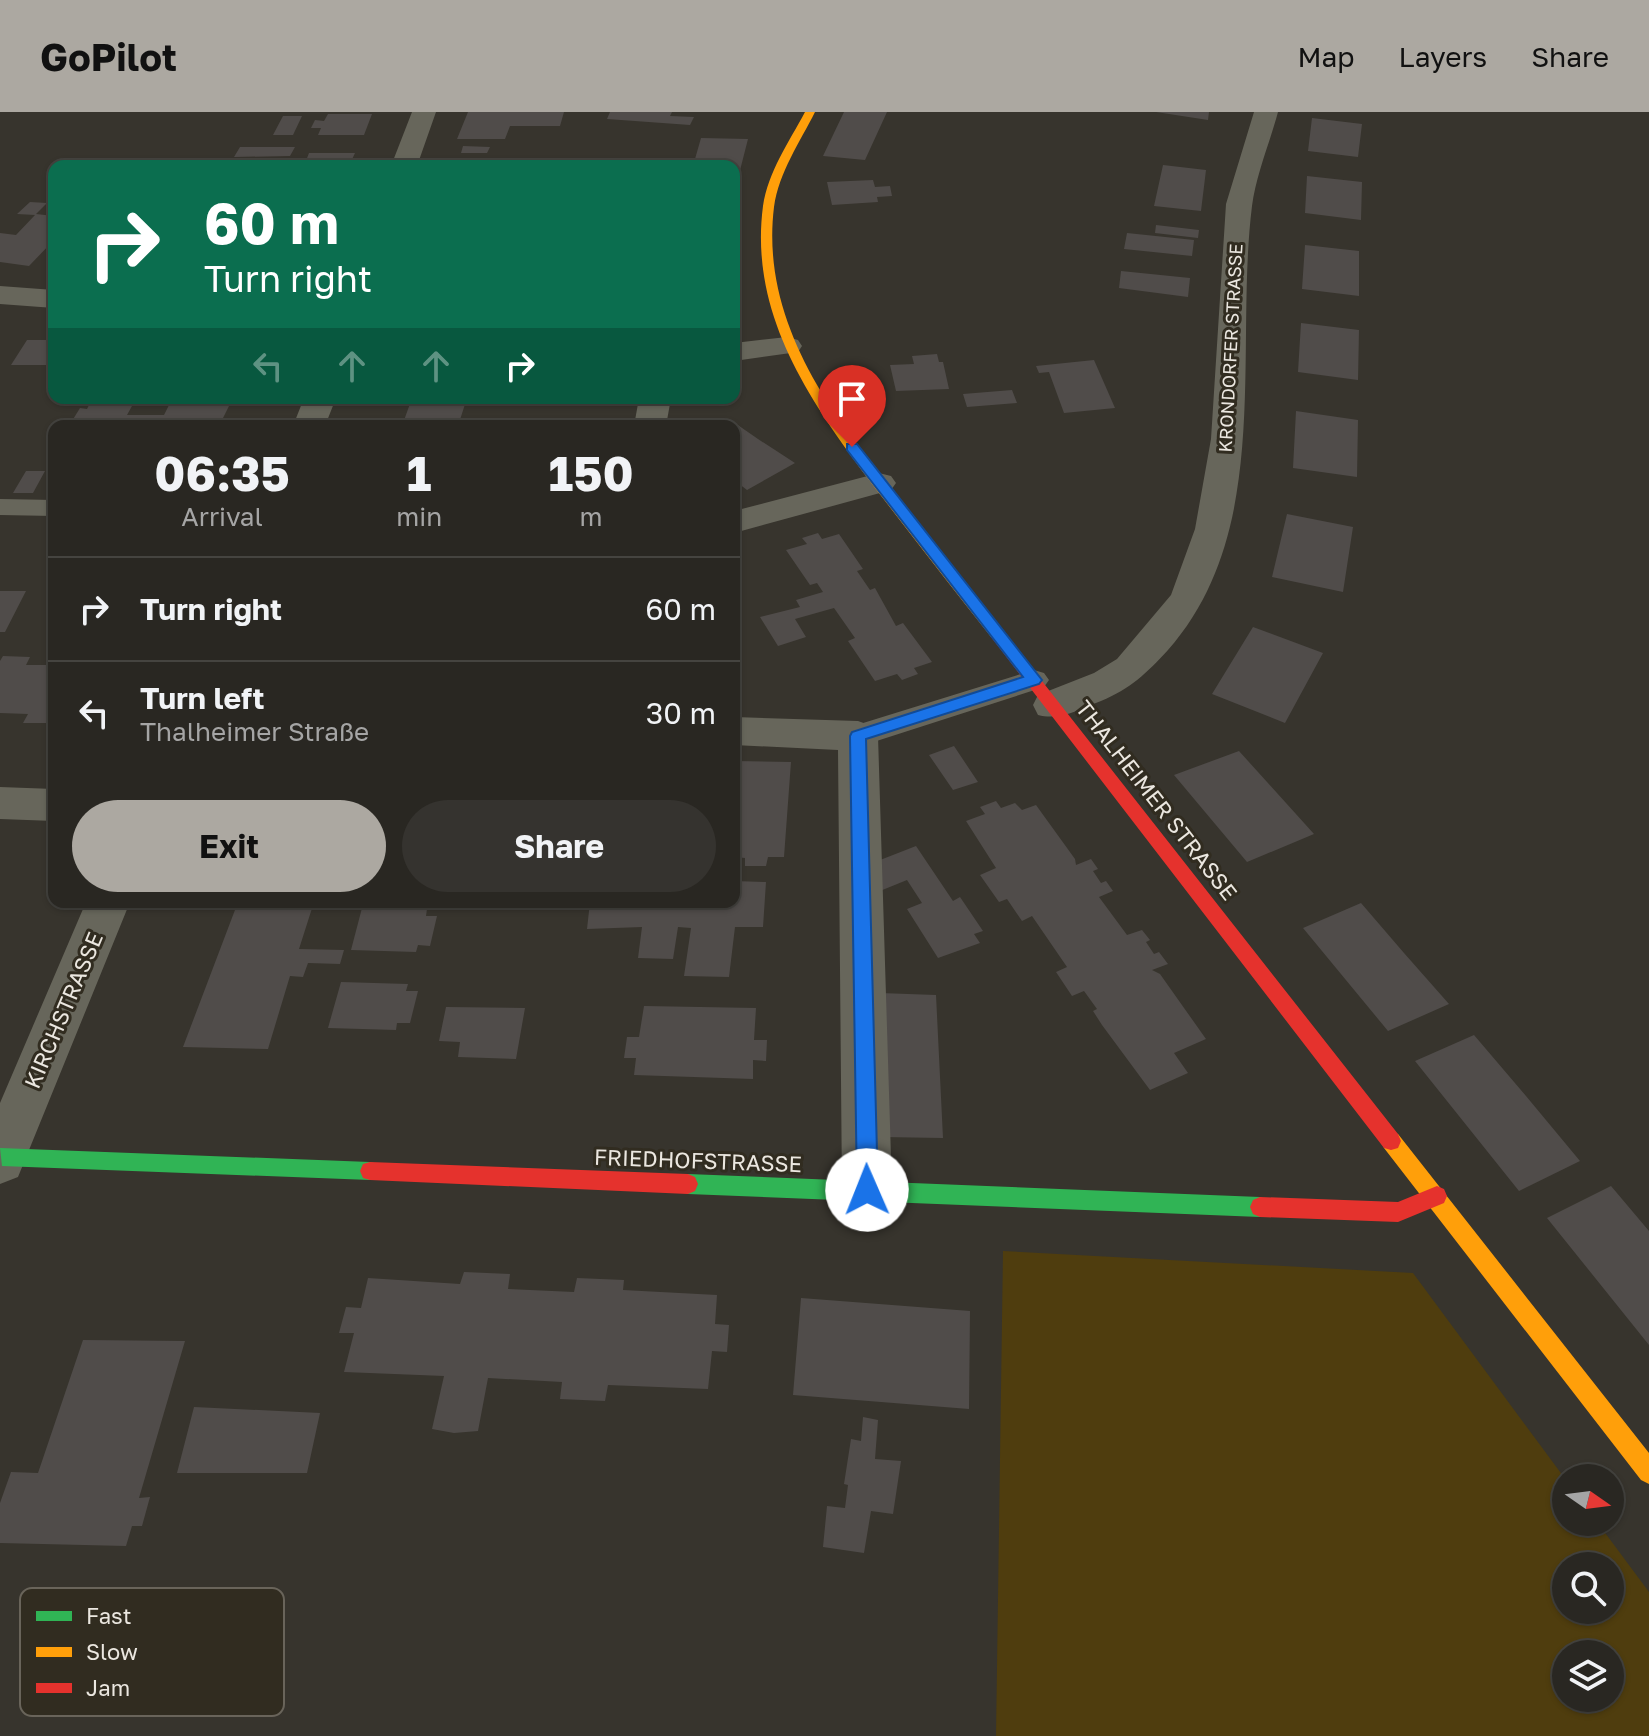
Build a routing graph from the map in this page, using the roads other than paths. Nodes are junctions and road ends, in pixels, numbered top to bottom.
1 (424, 112) edge
2 (810, 112) edge
3 (1266, 112) edge
4 (406, 160) edge
5 (0, 295) edge
6 (48, 299) edge
7 (787, 346) junction
8 (740, 351) edge
9 (879, 483) junction
10 (0, 507) edge
11 (48, 508) edge
12 (740, 520) edge
13 (1043, 692) junction
14 (740, 731) edge
15 (858, 736) junction
16 (0, 803) edge
17 (48, 805) edge
18 (106, 908) edge
19 (1, 1159) edge
20 (867, 1190) junction
21 (1437, 1196) junction
22 (1649, 1472) edge

1 - 4 street
2 - 7 street, THALHEIMER STRASSE
3 - 13 street, KRONDORFER STRASSE
5 - 6 street
7 - 8 street
7 - 9 street, THALHEIMER STRASSE
9 - 12 street
9 - 13 street, THALHEIMER STRASSE
10 - 11 lane
13 - 15 lane
13 - 21 street, THALHEIMER STRASSE
14 - 15 street
15 - 20 street
16 - 17 street
18 - 19 street, KIRCHSTRASSE
19 - 20 street, FRIEDHOFSTRASSE
20 - 21 street, FRIEDHOFSTRASSE
21 - 22 street, THALHEIMER STRASSE

